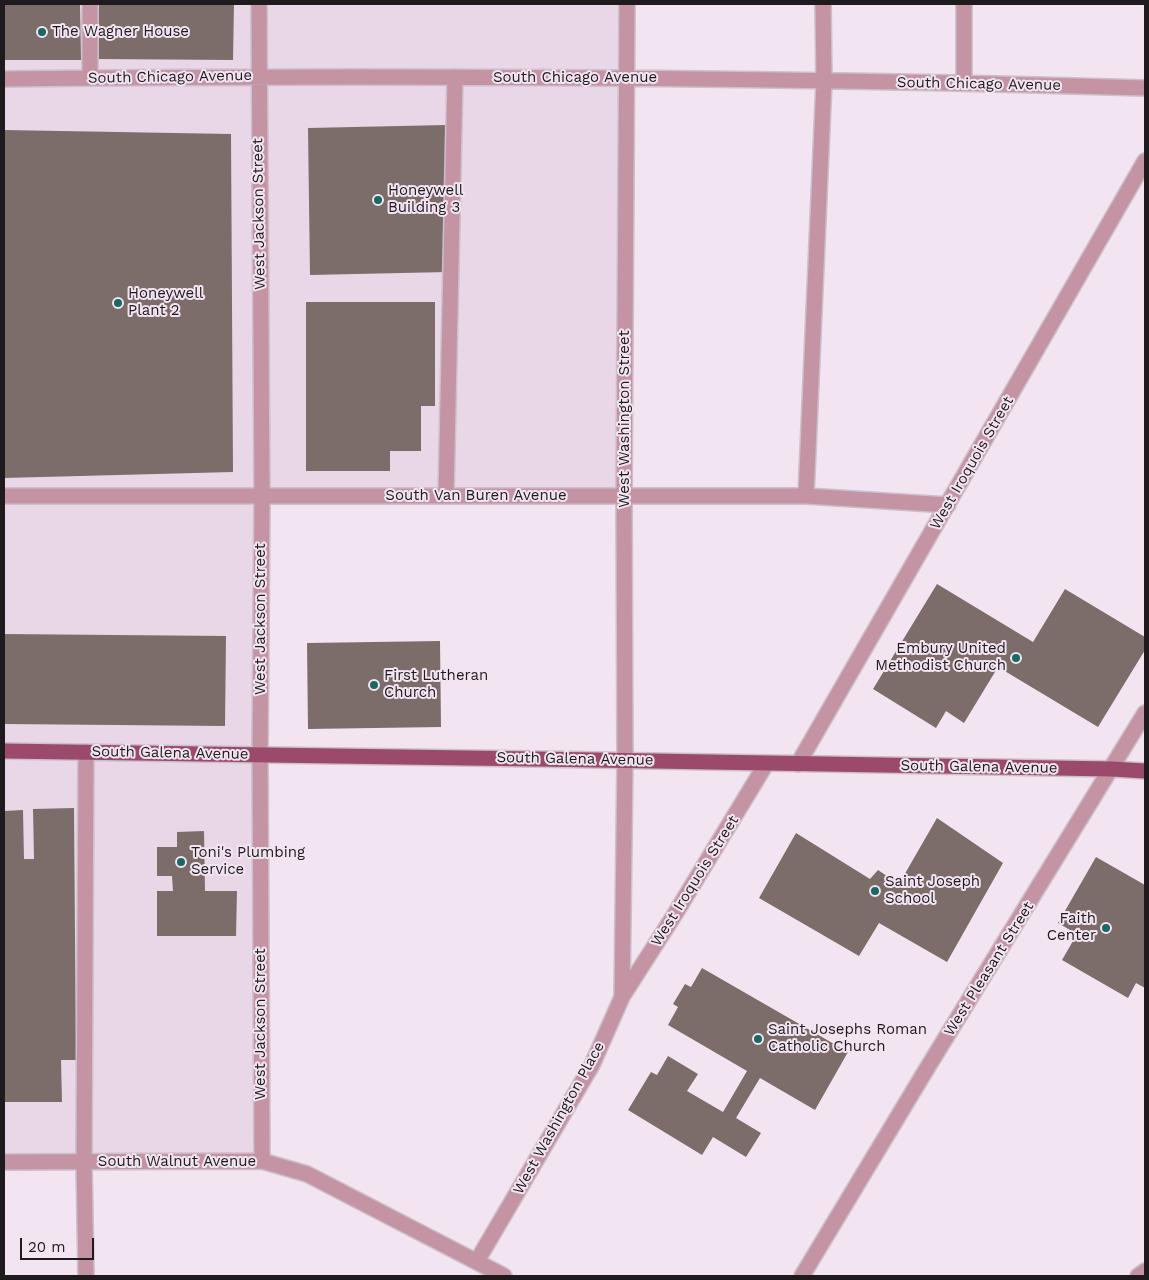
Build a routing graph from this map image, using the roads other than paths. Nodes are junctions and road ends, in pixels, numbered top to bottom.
1 (90, 4) edge
2 (259, 4) edge
3 (627, 4) edge
4 (823, 4) edge
5 (964, 4) edge
6 (258, 76) junction
7 (455, 77) junction
8 (90, 78) junction
9 (627, 78) junction
10 (4, 79) edge
11 (824, 81) junction
12 (964, 83) junction
13 (1145, 88) edge
14 (1145, 161) edge
15 (4, 496) edge
16 (262, 496) junction
17 (446, 496) junction
18 (624, 496) junction
19 (806, 496) junction
20 (948, 505) junction
21 (1145, 713) edge
22 (4, 751) edge
23 (86, 752) junction
24 (260, 754) junction
25 (625, 759) junction
26 (766, 764) junction
27 (798, 764) junction
28 (1112, 769) junction
29 (1143, 772) edge
30 (622, 997) junction
31 (262, 1161) junction
32 (4, 1162) edge
33 (84, 1162) junction
34 (476, 1261) junction
35 (1145, 1271) edge
36 (86, 1276) edge
37 (504, 1276) edge
38 (802, 1276) edge
39 (1138, 1276) edge

1 - 8 street
2 - 6 street, West Jackson Street
3 - 9 street, West Washington Street
4 - 11 street
5 - 12 street
6 - 7 street, South Chicago Avenue
6 - 8 street, South Chicago Avenue
6 - 16 street, West Jackson Street
7 - 9 street, South Chicago Avenue
7 - 17 street
8 - 10 street, South Chicago Avenue
9 - 11 street, South Chicago Avenue
9 - 18 street, West Washington Street
11 - 12 street, South Chicago Avenue
11 - 19 street
12 - 13 street, South Chicago Avenue
14 - 20 street, West Iroquois Street
15 - 16 street, South Van Buren Avenue
16 - 17 street, South Van Buren Avenue
16 - 24 street, West Jackson Street
17 - 18 street, South Van Buren Avenue
18 - 19 street, South Van Buren Avenue
18 - 25 street, West Washington Street
19 - 20 street, South Van Buren Avenue
20 - 27 street, West Iroquois Street
21 - 28 street, West Pleasant Street
22 - 23 main road, South Galena Avenue
23 - 24 main road, South Galena Avenue
23 - 33 street
24 - 25 main road, South Galena Avenue
24 - 31 street, West Jackson Street
25 - 26 main road, South Galena Avenue
25 - 30 street, West Washington Place
26 - 27 main road, South Galena Avenue
26 - 30 street, West Iroquois Street
27 - 28 main road, South Galena Avenue
28 - 29 main road, South Galena Avenue
28 - 38 street, West Pleasant Street
30 - 34 street, West Washington Place
31 - 33 street, South Walnut Avenue
31 - 34 street, South Walnut Avenue
32 - 33 street, South Walnut Avenue
33 - 36 street
34 - 37 street, South Walnut Avenue
35 - 39 street

